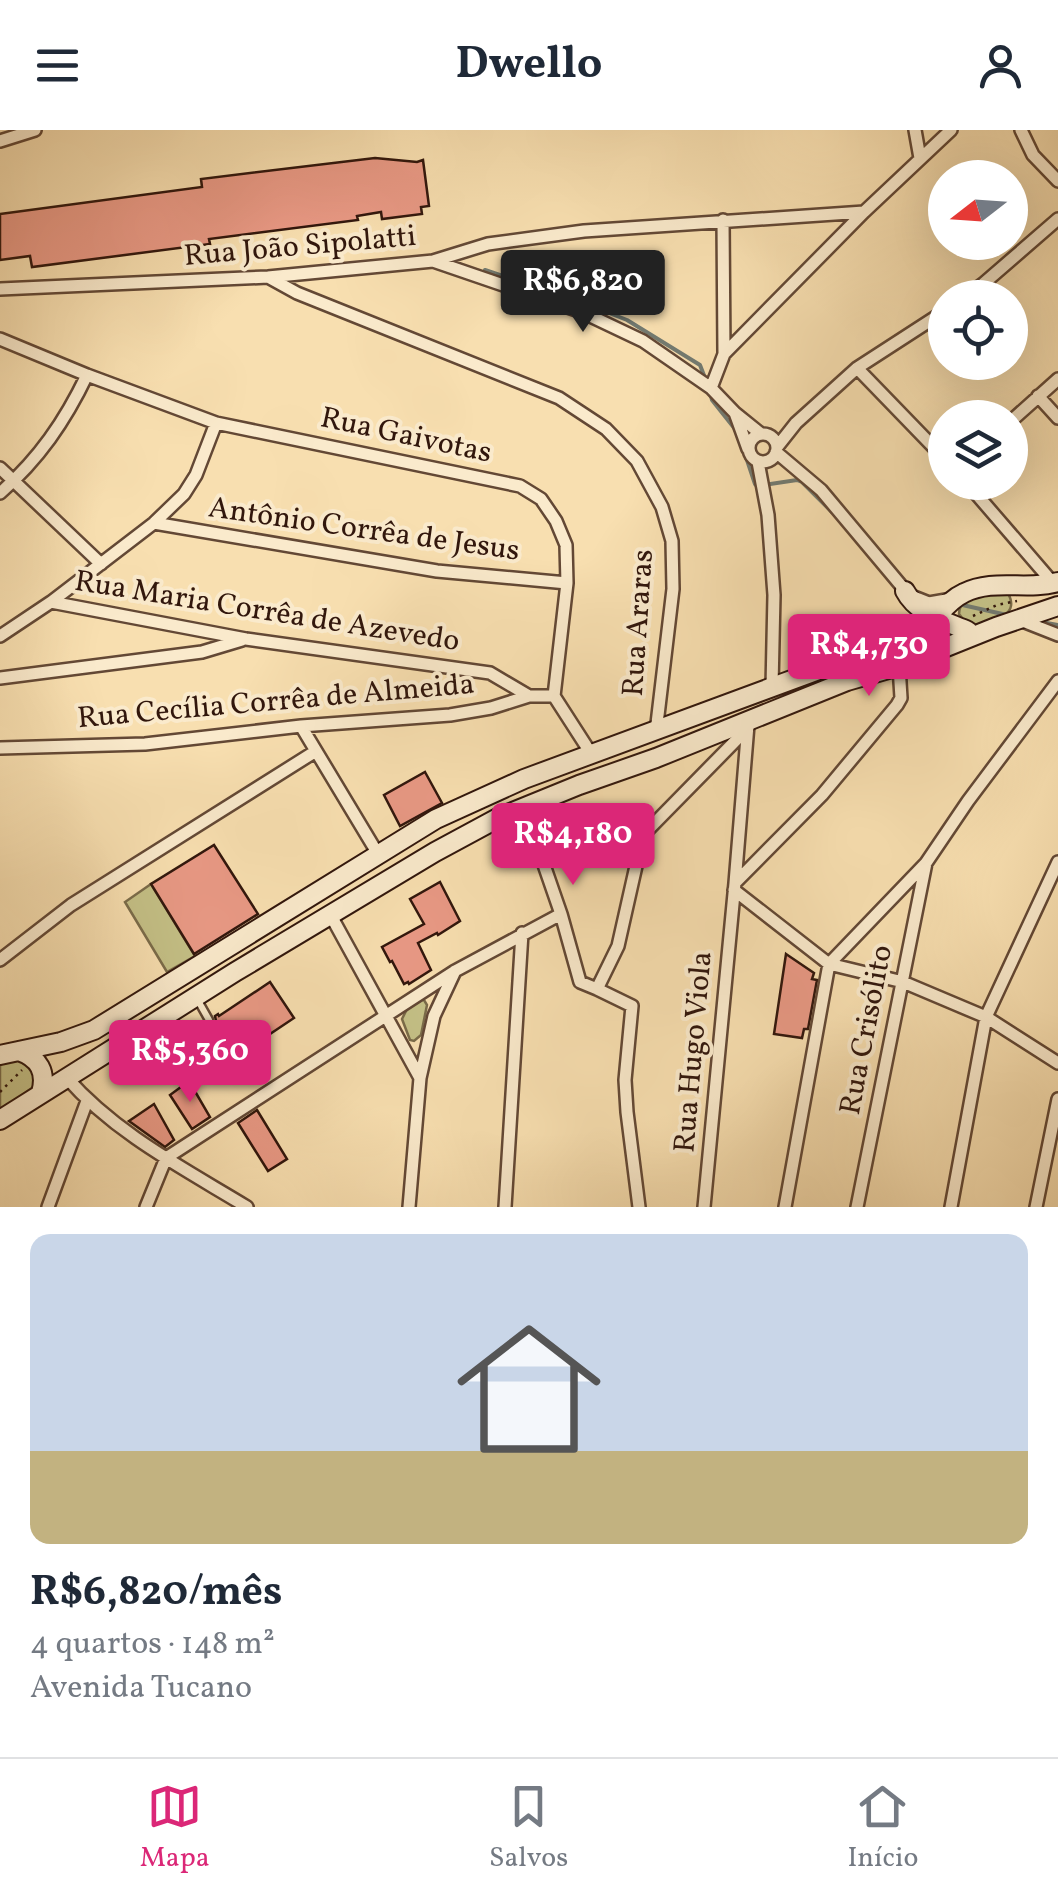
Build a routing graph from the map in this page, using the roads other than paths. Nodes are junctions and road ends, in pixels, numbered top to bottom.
1 (35, 130) edge
2 (915, 130) edge
3 (951, 130) edge
4 (1020, 130) edge
5 (0, 141) edge
6 (920, 158) junction
7 (1058, 181) edge
8 (864, 212) junction
9 (1058, 219) edge
10 (723, 220) junction
11 (433, 260) junction
12 (268, 277) junction
13 (988, 280) edge
14 (0, 289) edge
15 (928, 322) edge
16 (0, 339) edge
17 (724, 354) junction
18 (857, 368) junction
19 (87, 375) junction
20 (1058, 379) edge
21 (711, 388) junction
22 (1038, 396) junction
23 (1028, 405) edge
24 (735, 413) junction
25 (1058, 418) edge
26 (216, 423) junction
27 (796, 424) junction
28 (764, 434) junction
29 (928, 441) edge
30 (748, 449) junction
31 (776, 450) junction
32 (758, 462) junction
33 (0, 468) edge
34 (14, 480) junction
35 (0, 493) edge
36 (982, 500) edge
37 (154, 523) junction
38 (100, 564) junction
39 (567, 583) junction
40 (1056, 583) edge
41 (1009, 584) junction
42 (909, 597) junction
43 (956, 598) junction
44 (51, 602) junction
45 (1058, 606) edge
46 (937, 618) junction
47 (1020, 619) junction
48 (971, 633) junction
49 (916, 634) junction
50 (1058, 635) edge
51 (0, 636) edge
52 (246, 639) junction
53 (898, 666) junction
54 (0, 678) edge
55 (1058, 681) edge
56 (772, 687) junction
57 (528, 696) junction
58 (554, 696) junction
59 (748, 724) junction
60 (302, 726) junction
61 (656, 732) junction
62 (0, 748) edge
63 (316, 752) junction
64 (592, 755) junction
65 (524, 806) junction
66 (378, 854) junction
67 (1058, 862) edge
68 (926, 863) junction
69 (734, 887) junction
70 (330, 914) junction
71 (561, 914) junction
72 (522, 933) junction
73 (0, 960) edge
74 (829, 964) junction
75 (455, 971) junction
76 (903, 982) junction
77 (597, 990) junction
78 (195, 996) junction
79 (384, 1015) junction
80 (986, 1017) junction
81 (209, 1020) dead end
82 (0, 1041) edge
83 (9, 1053) edge
84 (36, 1061) junction
85 (1058, 1063) edge
86 (66, 1077) junction
87 (420, 1078) junction
88 (41, 1092) junction
89 (1058, 1099) edge
90 (87, 1101) junction
91 (0, 1120) edge
92 (166, 1158) junction
93 (48, 1207) edge
94 (146, 1207) edge
95 (247, 1207) edge
96 (409, 1207) edge
97 (505, 1207) edge
98 (639, 1207) edge
99 (704, 1207) edge
100 (785, 1207) edge
101 (857, 1207) edge
102 (950, 1207) edge
103 (1036, 1207) edge

1 - 5 street
2 - 6 street
3 - 6 street
4 - 7 street
6 - 8 street
8 - 10 street, Rua João Sipolatti
8 - 17 street
9 - 13 street
10 - 11 street, Rua João Sipolatti
10 - 17 street
11 - 12 street, Rua João Sipolatti
11 - 21 street
12 - 14 street, Rua João Sipolatti
12 - 61 street, Rua Araras
15 - 18 street
16 - 19 street, Rua Gaivotas
17 - 21 street
18 - 27 street
18 - 29 street
19 - 26 street, Rua Gaivotas
19 - 34 street
20 - 22 street
21 - 24 street
22 - 23 street
22 - 25 street
24 - 28 street
24 - 30 street
26 - 37 street
26 - 39 street, Rua Gaivotas
27 - 28 street
27 - 31 street
28 - 30 street
28 - 31 street
30 - 32 street
31 - 32 street
31 - 42 street
32 - 56 street
33 - 34 street
34 - 35 street
34 - 38 street
36 - 40 street
37 - 38 street
37 - 39 street, Antônio Corrêa de Jesus
38 - 44 street
39 - 58 street, Rua Gaivotas
40 - 41 main road
41 - 43 main road
41 - 47 main road
42 - 43 street
42 - 46 main road
42 - 49 main road
43 - 46 main road
43 - 48 main road
44 - 51 street
44 - 52 street, Rua Maria Corrêa de Azevedo
45 - 47 main road
46 - 48 main road
46 - 49 main road
47 - 48 main road
47 - 50 street
48 - 53 main road
49 - 56 main road
52 - 54 street
52 - 57 street, Rua Maria Corrêa de Azevedo
53 - 59 main road
53 - 69 street
55 - 68 street
56 - 61 main road
57 - 58 street, Rua Cecília Corrêa de Almeida
57 - 60 street, Rua Cecília Corrêa de Almeida
58 - 64 street
59 - 65 main road
59 - 69 street, Rua Hugo Viola
59 - 77 street
60 - 62 street, Rua Cecília Corrêa de Almeida
60 - 63 street
61 - 64 main road
63 - 66 street
63 - 73 street
64 - 66 main road
65 - 70 main road
65 - 71 street
66 - 83 main road
67 - 80 street
68 - 74 street
68 - 76 street, Rua Crisólito
69 - 74 street
69 - 99 street, Rua Hugo Viola
70 - 78 main road
70 - 79 street
71 - 72 street
71 - 77 street
72 - 75 street
72 - 97 street
74 - 76 street
74 - 100 street
75 - 79 street
75 - 87 street
76 - 80 street
76 - 101 street, Rua Crisólito
77 - 98 street
78 - 81 lane
78 - 86 main road
79 - 87 street
79 - 92 street
80 - 85 street
80 - 102 street
82 - 83 street
83 - 84 main road
84 - 86 main road
84 - 88 main road
86 - 88 main road
86 - 90 street
87 - 96 street
88 - 91 main road
89 - 103 street
90 - 92 street
90 - 93 street
92 - 94 street
92 - 95 street

